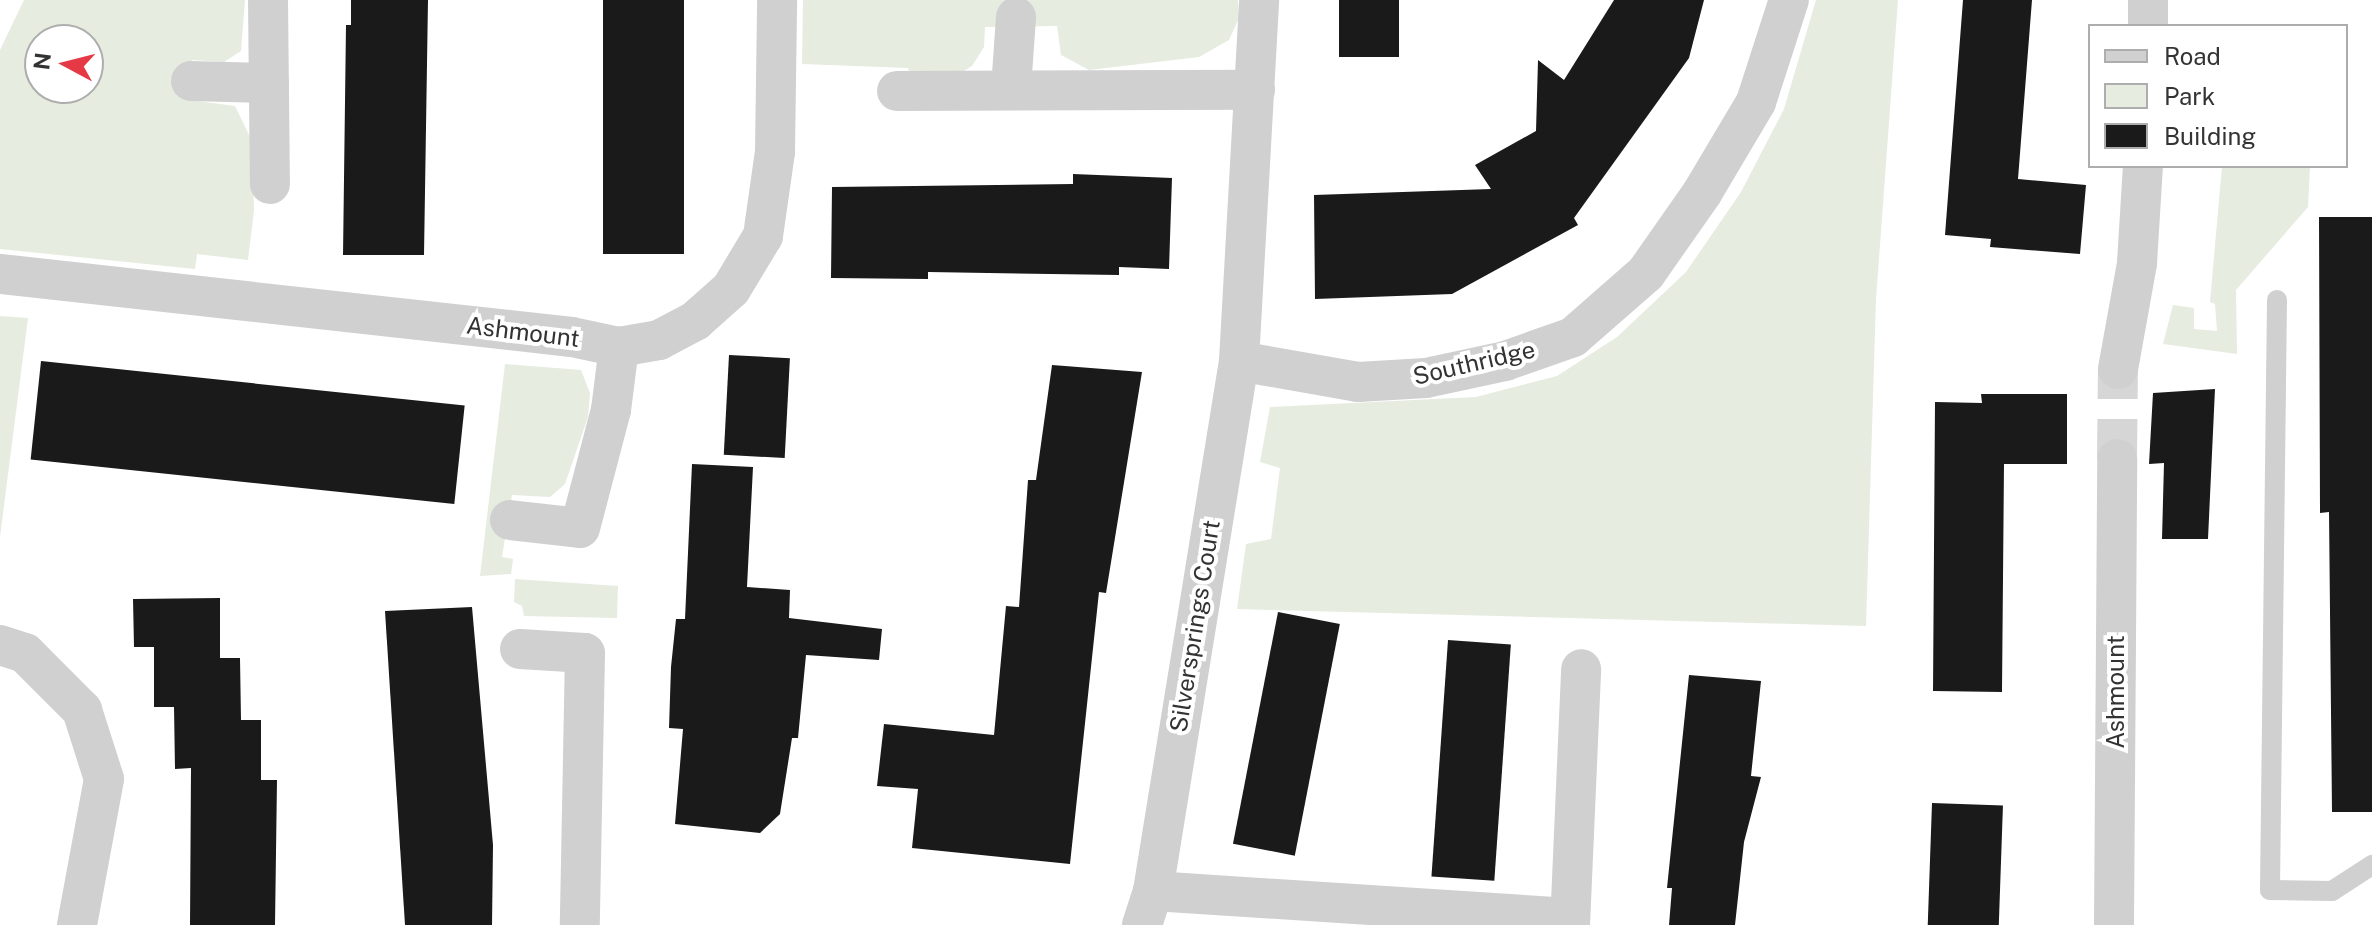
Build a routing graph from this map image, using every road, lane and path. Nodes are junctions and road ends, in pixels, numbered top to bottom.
1 (268, 0) edge
2 (777, 0) edge
3 (1259, 0) edge
4 (1789, 0) edge
5 (2148, 0) edge
6 (1016, 17) dead end
7 (2148, 24) edge
8 (191, 81) dead end
9 (269, 83) junction
10 (1011, 89) junction
11 (1255, 90) junction
12 (897, 91) dead end
13 (2143, 168) edge
14 (270, 184) dead end
15 (0, 274) edge
16 (2277, 300) dead end
17 (619, 347) junction
18 (1239, 361) junction
19 (2118, 369) tunnel mouth
20 (2117, 459) tunnel mouth
21 (510, 520) dead end
22 (0, 645) edge
23 (520, 649) dead end
24 (1581, 669) dead end
25 (2372, 865) edge
26 (1147, 908) edge
27 (1570, 921) edge
28 (77, 925) edge
29 (580, 925) edge
30 (2114, 925) edge

1 - 9 street
2 - 17 street, Ashmount
3 - 11 street
4 - 18 street, Southridge
5 - 7 street
6 - 10 street
8 - 9 street
9 - 14 street
10 - 11 street
10 - 12 street
11 - 18 street
13 - 19 street
15 - 17 street, Ashmount
16 - 25 lane
17 - 21 street
18 - 26 street, Silversprings Court
20 - 30 street, Ashmount
22 - 28 street
23 - 29 street
24 - 27 street, Silversprings Court
26 - 27 street, Silversprings Court

